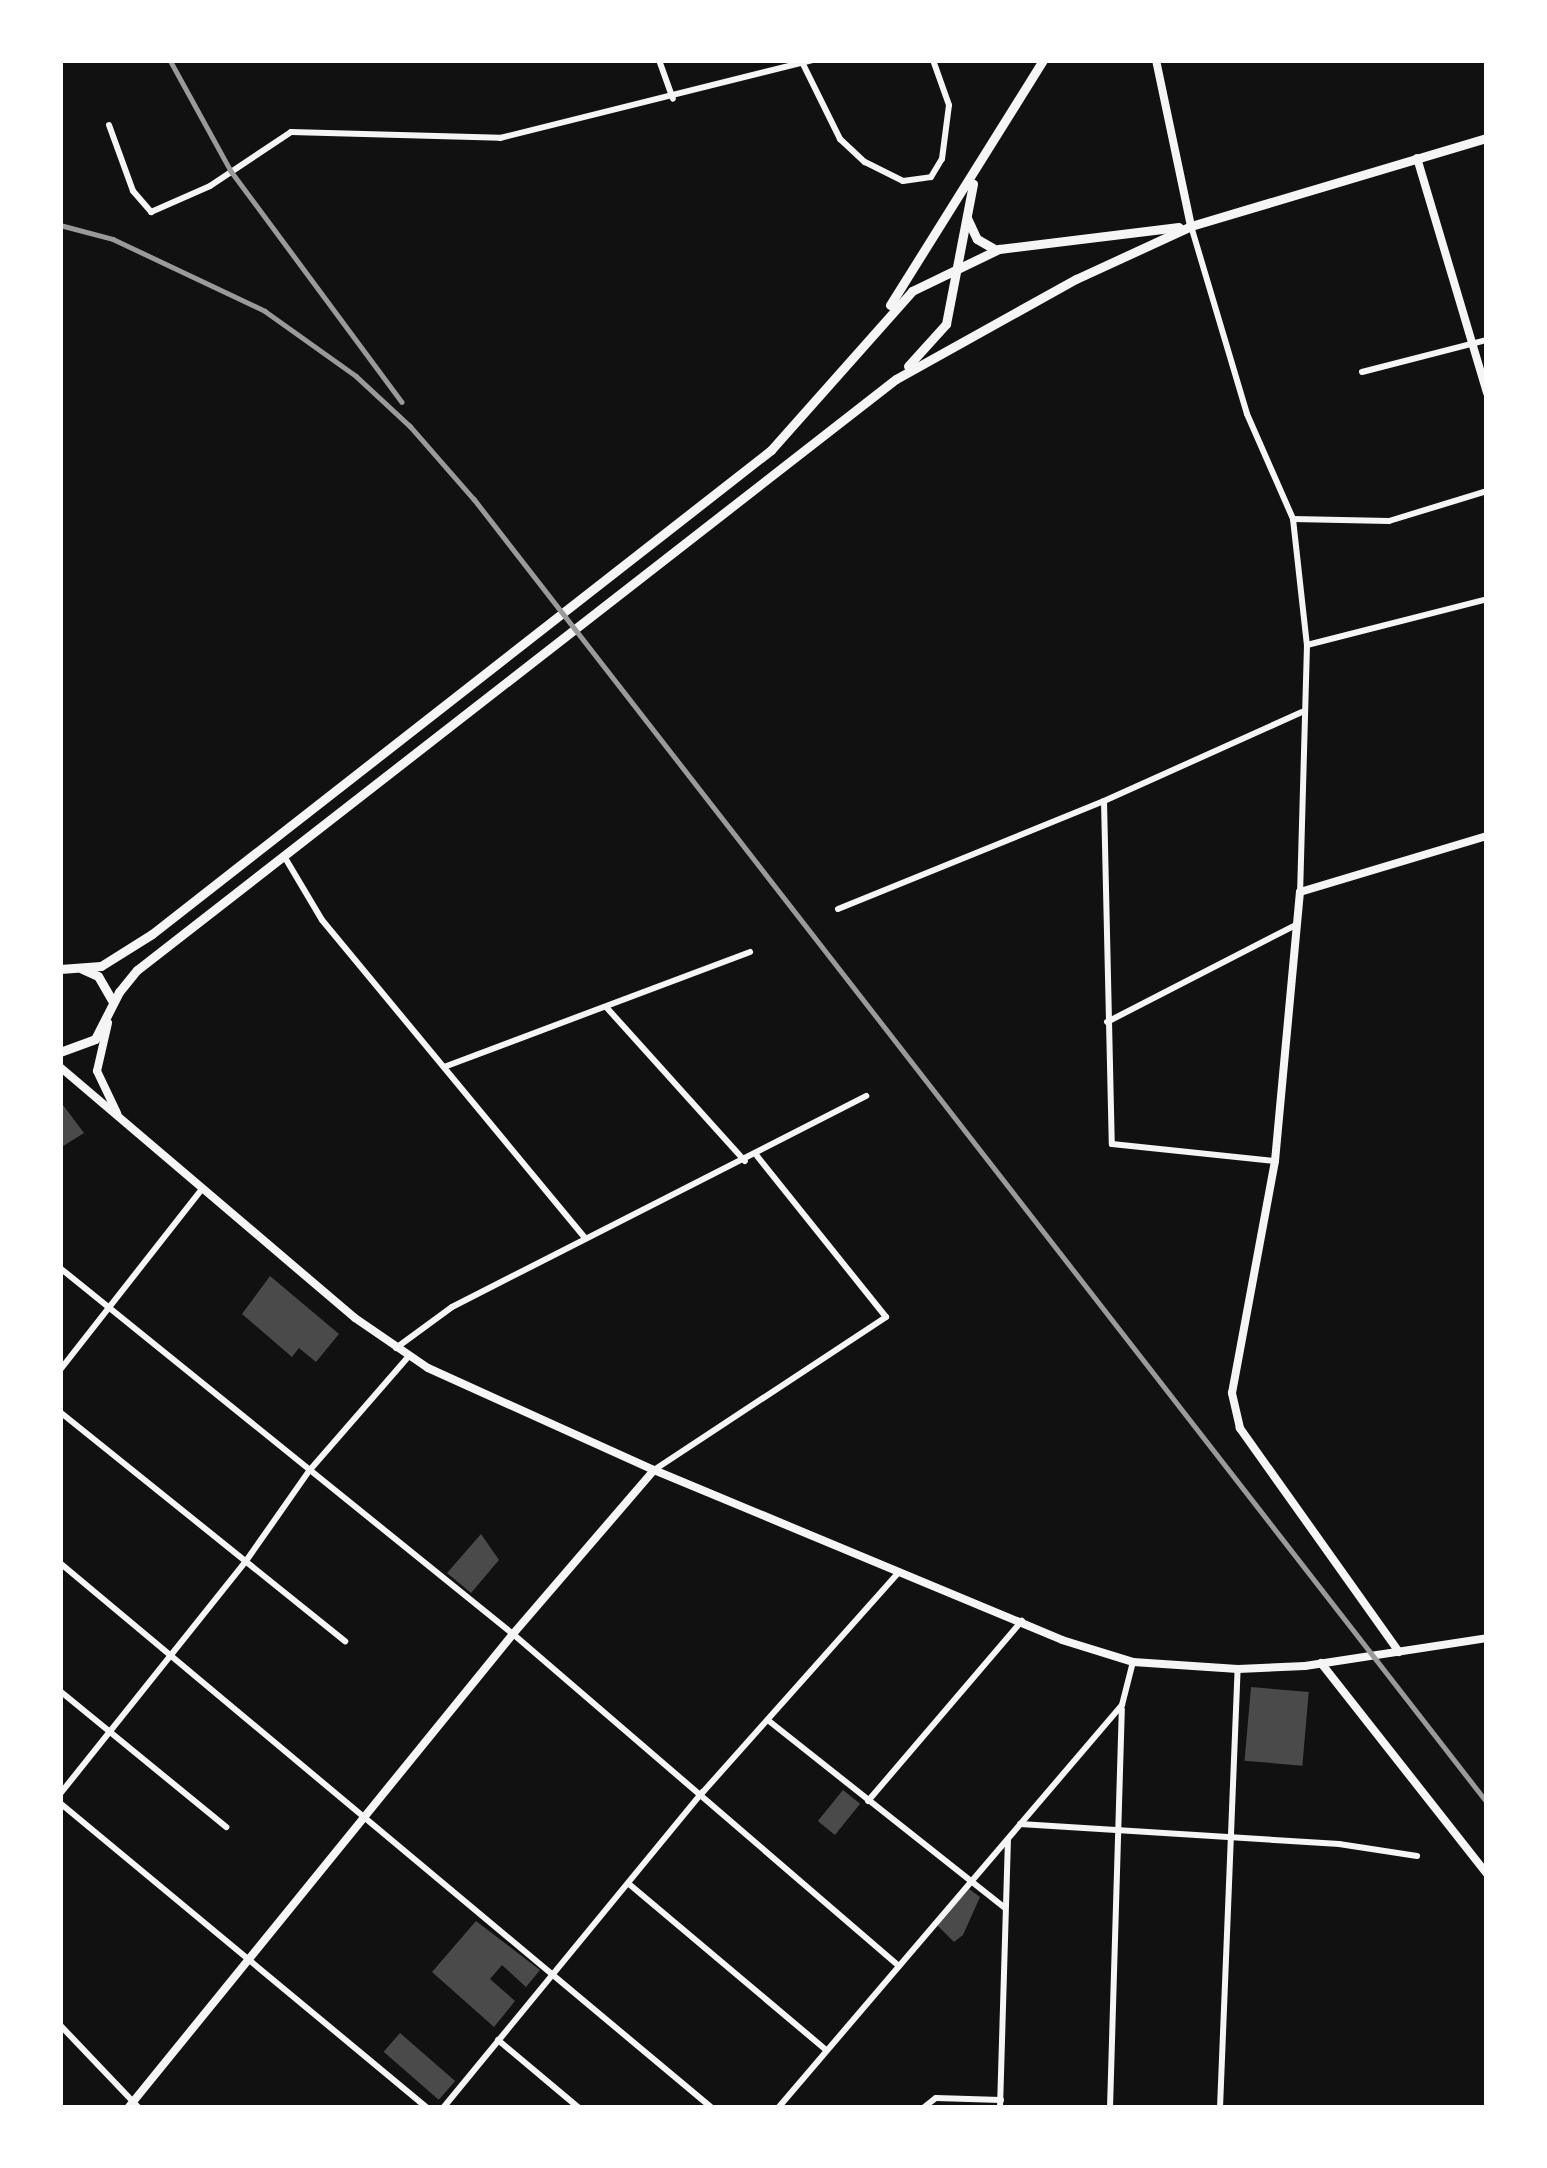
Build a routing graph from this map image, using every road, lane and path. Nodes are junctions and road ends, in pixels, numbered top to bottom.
1 (659, 60) edge
2 (813, 60) edge
3 (933, 60) edge
4 (1043, 60) edge
5 (1156, 60) edge
6 (796, 63) edge
7 (673, 99) junction
8 (109, 124) dead end
9 (1487, 138) edge
10 (1417, 158) junction
11 (974, 176) junction
12 (967, 215) junction
13 (1191, 226) junction
14 (999, 250) junction
15 (958, 265) junction
16 (880, 323) junction
17 (1487, 340) edge
18 (1472, 344) junction
19 (1362, 372) dead end
20 (896, 379) junction
21 (1487, 393) edge
22 (1487, 491) edge
23 (1293, 519) junction
24 (1487, 599) edge
25 (1307, 645) junction
26 (1301, 712) junction
27 (1104, 801) junction
28 (1487, 836) edge
29 (284, 856) junction
30 (1300, 892) junction
31 (838, 909) dead end
32 (1297, 925) junction
33 (750, 952) dead end
34 (79, 968) junction
35 (60, 969) edge
36 (113, 1002) junction
37 (607, 1008) junction
38 (1107, 1022) junction
39 (108, 1023) junction
40 (60, 1052) edge
41 (60, 1067) edge
42 (443, 1067) junction
43 (866, 1096) dead end
44 (124, 1125) junction
45 (757, 1156) junction
46 (745, 1161) junction
47 (1275, 1161) junction
48 (201, 1190) junction
49 (585, 1238) junction
50 (60, 1268) edge
51 (106, 1306) junction
52 (396, 1348) junction
53 (408, 1357) junction
54 (60, 1370) edge
55 (60, 1412) edge
56 (654, 1470) junction
57 (309, 1471) junction
58 (246, 1561) junction
59 (60, 1563) edge
60 (901, 1570) junction
61 (1022, 1621) junction
62 (513, 1634) junction
63 (1487, 1638) edge
64 (345, 1641) dead end
65 (1399, 1652) junction
66 (173, 1653) junction
67 (1133, 1662) junction
68 (1321, 1663) junction
69 (1238, 1669) junction
70 (60, 1691) edge
71 (1122, 1705) junction
72 (769, 1721) junction
73 (110, 1731) junction
74 (703, 1792) junction
75 (60, 1794) edge
76 (868, 1801) junction
77 (60, 1803) edge
78 (369, 1817) junction
79 (1019, 1824) junction
80 (226, 1827) dead end
81 (1121, 1832) junction
82 (1234, 1837) junction
83 (1009, 1838) junction
84 (1417, 1856) dead end
85 (1487, 1874) edge
86 (628, 1884) junction
87 (969, 1884) junction
88 (1005, 1908) junction
89 (250, 1960) junction
90 (898, 1966) junction
91 (554, 1974) junction
92 (60, 2025) edge
93 (499, 2040) junction
94 (826, 2050) junction
95 (1000, 2104) edge
96 (133, 2106) edge
97 (428, 2108) edge
98 (443, 2108) edge
99 (578, 2108) edge
100 (712, 2108) edge
101 (778, 2108) edge
102 (922, 2108) edge
103 (1110, 2108) edge
104 (1220, 2108) edge

1 - 7 street
2 - 6 street
3 - 6 street
4 - 11 main road
5 - 13 main road
6 - 7 street
7 - 8 street
9 - 10 main road
10 - 13 main road
10 - 18 main road
11 - 12 main road
11 - 16 main road
12 - 14 main road
12 - 15 main road
13 - 14 main road
13 - 20 main road
13 - 23 street
14 - 15 main road
15 - 16 main road
15 - 20 main road
16 - 34 main road
17 - 18 street
18 - 19 street
18 - 21 main road
20 - 29 main road
22 - 23 street
23 - 25 street
24 - 25 street
25 - 26 street
26 - 27 street
26 - 30 street
27 - 31 street
27 - 38 street
28 - 30 main road
29 - 36 main road
29 - 42 street
30 - 32 main road
32 - 38 street
32 - 47 main road
33 - 37 street
34 - 35 main road
34 - 36 main road
36 - 39 main road
37 - 42 street
37 - 46 street
38 - 47 street
39 - 40 main road
39 - 44 main road
41 - 44 main road
42 - 49 street
43 - 45 street
44 - 48 main road
45 - 46 street
45 - 56 street
46 - 49 street
47 - 65 main road
48 - 51 street
48 - 52 main road
49 - 52 street
50 - 51 street
51 - 54 street
51 - 57 street
52 - 53 main road
53 - 56 main road
53 - 57 street
55 - 58 street
56 - 60 main road
56 - 62 main road
57 - 58 street
57 - 62 street
58 - 64 street
58 - 66 street
59 - 66 street
60 - 61 main road
60 - 72 street
61 - 67 main road
61 - 76 street
62 - 74 street
62 - 78 main road
63 - 65 main road
65 - 68 main road
66 - 73 street
66 - 78 street
67 - 69 main road
67 - 71 street
68 - 69 main road
68 - 85 main road
69 - 82 street
70 - 73 street
71 - 79 street
71 - 81 street
72 - 74 street
72 - 76 street
73 - 75 street
73 - 80 street
74 - 86 street
74 - 90 street
76 - 87 street
77 - 89 street
78 - 89 main road
78 - 91 street
79 - 81 street
79 - 83 street
81 - 82 street
81 - 103 street
82 - 84 street
82 - 104 street
83 - 87 street
83 - 88 street
86 - 91 street
86 - 94 street
87 - 88 street
87 - 90 street
88 - 95 street
89 - 96 main road
89 - 97 street
90 - 94 street
91 - 93 street
91 - 100 street
92 - 96 street
93 - 98 street
93 - 99 street
94 - 101 street
95 - 102 street

